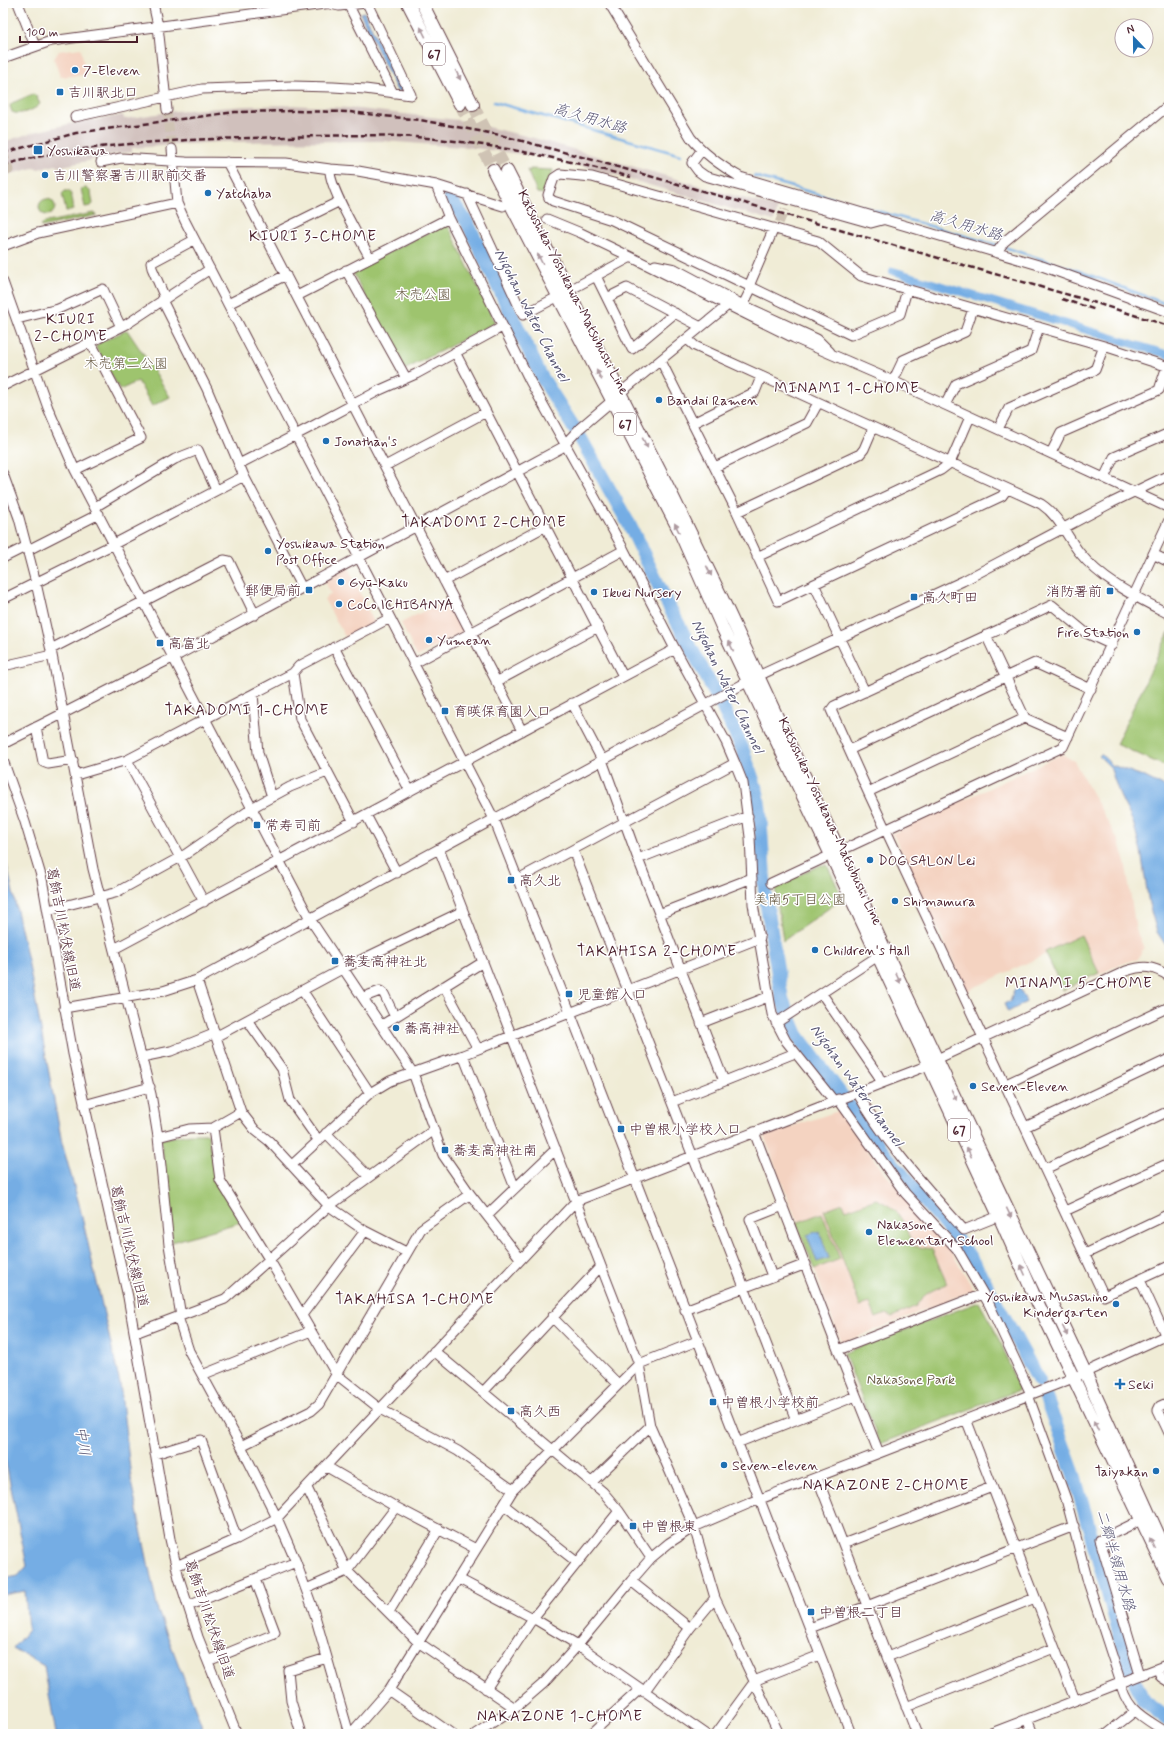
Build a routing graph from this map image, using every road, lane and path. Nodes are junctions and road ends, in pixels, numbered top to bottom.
1 (18, 3) edge
2 (153, 3) edge
3 (331, 3) edge
4 (367, 3) edge
5 (408, 3) edge
6 (422, 3) edge
7 (609, 3) edge
8 (349, 6) junction
9 (158, 26) junction
10 (35, 46) junction
11 (3, 58) edge
12 (392, 93) junction
13 (166, 97) junction
14 (460, 104) tunnel mouth
15 (473, 104) tunnel mouth
16 (1169, 106) edge
17 (167, 110) tunnel mouth
18 (75, 117) dead end
19 (172, 149) tunnel mouth
20 (702, 151) junction
21 (173, 161) junction
22 (102, 162) dead end
23 (227, 162) junction
24 (330, 169) junction
25 (494, 170) tunnel mouth
26 (506, 171) tunnel mouth
27 (436, 185) junction
28 (467, 194) junction
29 (340, 201) junction
30 (177, 203) junction
31 (503, 206) dead end
32 (449, 218) junction
33 (547, 219) dead end
34 (886, 219) junction
35 (774, 228) junction
36 (267, 237) junction
37 (194, 240) junction
38 (3, 246) edge
39 (1000, 248) junction
40 (631, 257) junction
41 (370, 258) junction
42 (644, 263) junction
43 (210, 269) junction
44 (346, 270) junction
45 (286, 275) junction
46 (596, 276) junction
47 (3, 282) edge
48 (749, 288) junction
49 (907, 290) junction
50 (563, 294) junction
51 (297, 296) junction
52 (607, 298) junction
53 (164, 299) junction
54 (228, 304) junction
55 (728, 305) junction
56 (743, 305) junction
57 (973, 309) junction
58 (1169, 312) edge
59 (675, 313) junction
60 (17, 319) junction
61 (121, 327) junction
62 (502, 327) junction
63 (701, 327) junction
64 (1039, 327) junction
65 (687, 339) junction
66 (91, 343) junction
67 (1104, 346) junction
68 (456, 352) junction
69 (836, 357) junction
70 (661, 361) junction
71 (1168, 366) edge
72 (36, 370) junction
73 (761, 377) junction
74 (406, 378) junction
75 (893, 381) junction
76 (3, 386) edge
77 (616, 397) junction
78 (818, 403) junction
79 (354, 405) junction
80 (946, 405) junction
81 (486, 412) junction
82 (970, 417) junction
83 (693, 423) junction
84 (873, 428) junction
85 (998, 429) junction
86 (1169, 433) edge
87 (296, 435) junction
88 (568, 441) junction
89 (1051, 453) junction
90 (950, 463) junction
91 (239, 464) junction
92 (385, 466) junction
93 (715, 467) junction
94 (75, 470) junction
95 (517, 472) junction
96 (3, 474) edge
97 (1169, 475) edge
98 (244, 476) junction
99 (1104, 478) junction
100 (1006, 489) junction
101 (216, 490) junction
102 (1132, 492) junction
103 (1169, 508) edge
104 (97, 511) junction
105 (737, 512) junction
106 (1169, 520) edge
107 (546, 526) junction
108 (416, 527) junction
109 (1064, 528) junction
110 (114, 544) junction
111 (27, 548) junction
112 (624, 550) junction
113 (1154, 554) junction
114 (358, 557) junction
115 (757, 557) junction
116 (3, 558) edge
117 (1169, 562) edge
118 (573, 578) junction
119 (444, 581) junction
120 (36, 583) junction
121 (814, 584) junction
122 (302, 588) junction
123 (1134, 596) junction
124 (3, 599) edge
125 (144, 601) junction
126 (255, 614) junction
127 (1169, 614) edge
128 (390, 618) junction
129 (598, 627) junction
130 (471, 633) junction
131 (986, 635) junction
132 (839, 638) junction
133 (1112, 645) junction
134 (334, 647) junction
135 (675, 649) junction
136 (52, 652) junction
137 (174, 658) junction
138 (413, 664) junction
139 (3, 666) edge
140 (293, 673) junction
141 (623, 676) junction
142 (1006, 676) junction
143 (753, 679) junction
144 (496, 682) junction
145 (1091, 689) junction
146 (864, 692) junction
147 (253, 694) junction
148 (707, 703) junction
149 (572, 704) junction
150 (64, 714) junction
151 (1025, 718) junction
152 (206, 719) junction
153 (36, 727) junction
154 (522, 731) junction
155 (1068, 737) junction
156 (3, 744) edge
157 (849, 750) junction
158 (3, 760) edge
159 (73, 760) junction
160 (127, 760) junction
161 (602, 760) junction
162 (464, 762) junction
163 (735, 763) junction
164 (327, 772) junction
165 (76, 775) junction
166 (410, 791) junction
167 (868, 792) junction
168 (272, 797) junction
169 (252, 808) junction
170 (366, 815) junction
171 (748, 816) junction
172 (494, 819) junction
173 (354, 822) junction
174 (624, 822) junction
175 (887, 830) junction
176 (439, 849) junction
177 (573, 850) junction
178 (835, 853) junction
179 (180, 857) junction
180 (638, 859) junction
181 (280, 862) junction
182 (397, 873) junction
183 (752, 878) junction
184 (518, 879) junction
185 (771, 883) dead end
186 (100, 897) junction
187 (204, 902) junction
188 (48, 910) junction
189 (463, 911) junction
190 (659, 914) junction
191 (310, 919) junction
192 (760, 938) junction
193 (114, 950) junction
194 (878, 956) junction
195 (483, 962) junction
196 (344, 968) junction
197 (680, 969) junction
198 (1169, 976) edge
199 (197, 980) junction
200 (444, 986) junction
201 (628, 989) junction
202 (302, 990) junction
203 (822, 994) junction
204 (364, 997) junction
205 (768, 997) junction
206 (127, 998) junction
207 (64, 1008) junction
208 (1169, 1008) edge
209 (570, 1012) junction
210 (394, 1017) junction
211 (247, 1020) junction
212 (701, 1023) junction
213 (776, 1023) junction
214 (382, 1025) junction
215 (511, 1034) junction
216 (216, 1035) junction
217 (984, 1037) junction
218 (478, 1048) junction
219 (795, 1053) junction
220 (462, 1055) junction
221 (142, 1057) junction
222 (1169, 1059) edge
223 (933, 1062) junction
224 (413, 1073) junction
225 (724, 1081) junction
226 (881, 1083) junction
227 (1006, 1084) junction
228 (150, 1087) junction
229 (370, 1093) junction
230 (854, 1093) junction
231 (836, 1100) junction
232 (672, 1102) junction
233 (84, 1105) junction
234 (1169, 1111) edge
235 (241, 1112) junction
236 (1025, 1127) junction
237 (213, 1128) junction
238 (434, 1130) junction
239 (754, 1132) junction
240 (326, 1133) junction
241 (158, 1137) junction
242 (319, 1141) junction
243 (556, 1149) junction
244 (693, 1156) junction
245 (1169, 1163) edge
246 (292, 1165) junction
247 (1045, 1168) junction
248 (369, 1178) junction
249 (634, 1178) junction
250 (515, 1188) junction
251 (470, 1194) junction
252 (576, 1201) junction
253 (329, 1206) junction
254 (783, 1206) junction
255 (1065, 1211) junction
256 (1169, 1214) edge
257 (486, 1215) junction
258 (999, 1216) junction
259 (365, 1231) junction
260 (406, 1252) junction
261 (1085, 1254) junction
262 (520, 1258) junction
263 (270, 1259) junction
264 (806, 1264) junction
265 (601, 1266) junction
266 (1169, 1266) edge
267 (772, 1276) junction
268 (1140, 1280) junction
269 (744, 1288) junction
270 (983, 1294) junction
271 (685, 1310) junction
272 (302, 1314) junction
273 (180, 1317) junction
274 (552, 1317) junction
275 (311, 1331) junction
276 (135, 1333) junction
277 (1168, 1338) edge
278 (697, 1341) junction
279 (838, 1350) junction
280 (434, 1351) junction
281 (639, 1364) junction
282 (1085, 1372) junction
283 (336, 1374) junction
284 (202, 1375) junction
285 (1073, 1378) junction
286 (618, 1384) junction
287 (483, 1392) junction
288 (1030, 1395) junction
289 (856, 1396) junction
290 (1169, 1402) edge
291 (380, 1409) junction
292 (966, 1419) junction
293 (796, 1420) junction
294 (650, 1426) junction
295 (1169, 1432) edge
296 (737, 1443) junction
297 (241, 1446) junction
298 (553, 1450) junction
299 (879, 1453) junction
300 (155, 1454) junction
301 (327, 1467) junction
302 (817, 1477) junction
303 (592, 1482) junction
304 (992, 1487) junction
305 (307, 1488) junction
306 (513, 1490) junction
307 (760, 1500) junction
308 (504, 1505) junction
309 (396, 1507) junction
310 (619, 1511) junction
311 (277, 1518) junction
312 (1142, 1520) junction
313 (1074, 1526) junction
314 (694, 1527) junction
315 (439, 1530) junction
316 (237, 1539) junction
317 (843, 1544) junction
318 (1016, 1548) junction
319 (476, 1549) junction
320 (651, 1558) junction
321 (1169, 1558) edge
322 (296, 1562) junction
323 (578, 1563) junction
324 (176, 1566) junction
325 (347, 1571) junction
326 (1169, 1578) edge
327 (255, 1579) junction
328 (459, 1579) junction
329 (630, 1581) junction
330 (306, 1589) junction
331 (715, 1598) junction
332 (1035, 1598) junction
333 (188, 1606) junction
334 (867, 1606) junction
335 (388, 1612) junction
336 (533, 1618) junction
337 (690, 1628) junction
338 (810, 1628) junction
339 (418, 1642) junction
340 (578, 1645) junction
341 (1054, 1648) junction
342 (820, 1655) junction
343 (327, 1658) junction
344 (887, 1658) junction
345 (208, 1661) junction
346 (1169, 1664) edge
347 (1158, 1669) junction
348 (1138, 1676) junction
349 (755, 1682) junction
350 (1123, 1682) junction
351 (1169, 1682) edge
352 (486, 1689) junction
353 (389, 1690) junction
354 (642, 1691) junction
355 (1075, 1700) junction
356 (906, 1707) junction
357 (515, 1708) junction
358 (1134, 1712) junction
359 (1027, 1719) junction
360 (778, 1733) edge
361 (237, 1734) edge
362 (301, 1734) edge
363 (348, 1734) edge
364 (452, 1734) edge
365 (475, 1734) edge
366 (590, 1734) edge
367 (706, 1734) edge
368 (716, 1734) edge
369 (851, 1734) edge
370 (917, 1734) edge
371 (989, 1734) edge
372 (1033, 1734) edge
373 (1106, 1734) edge
374 (1169, 1734) edge

1 - 10 street
2 - 9 street
3 - 8 street
3 - 9 street
4 - 8 street
4 - 12 street
14 -> 5 main road, 67
6 -> 15 main road, 67
7 - 20 street
8 - 12 street
9 - 10 street
9 - 13 street
10 - 11 street
12 - 13 street
13 - 17 street
13 - 18 street
16 - 39 street
19 - 21 street
20 - 34 street
20 - 34 street
21 - 22 street
21 - 23 street
21 - 30 street
23 - 24 street
23 - 36 street
24 - 27 street
24 - 29 street
50 -> 25 main road, Katsushika-Yoshikawa-Matsubushi Line / 67
26 - 50 main road, Katsushika-Yoshikawa-Matsubushi Line / 67
27 - 28 street
27 - 32 street
28 - 31 street
28 - 50 street
29 - 36 street
29 - 41 street
30 - 37 street
30 - 38 street
32 - 41 street
32 - 62 street
33 - 40 street
34 - 39 street
35 - 48 street
35 - 48 street
35 - 49 street
36 - 45 street
37 - 43 street
37 - 53 street
39 - 58 street
40 - 42 street
40 - 46 street
41 - 44 street
42 - 55 street
42 - 56 street
43 - 53 street
43 - 54 street
44 - 51 street
44 - 74 street
45 - 51 street
45 - 54 street
46 - 50 street
46 - 52 street
47 - 60 street
48 - 49 street
48 - 56 street
49 - 57 street
50 - 77 main road, Katsushika-Yoshikawa-Matsubushi Line / 67
51 - 79 street
52 - 59 street
52 - 59 street
53 - 61 street
53 - 91 street
54 - 87 street
55 - 63 street
55 - 69 street
56 - 69 street
57 - 64 street
57 - 75 street
59 - 63 street
60 - 61 street
60 - 72 street
61 - 66 street
62 - 68 street
62 - 88 street
63 - 65 street
64 - 67 street
64 - 80 street
65 - 70 street
65 - 73 street
66 - 72 street
66 - 94 street
67 - 71 street
67 - 85 street
68 - 74 street
68 - 81 street
69 - 75 street
70 - 77 street
70 - 83 street
71 - 89 street
72 - 76 street
72 - 94 street
73 - 78 street
73 - 83 street
74 - 79 street
75 - 80 street
77 - 88 street
77 - 143 main road, Katsushika-Yoshikawa-Matsubushi Line / 67
78 - 84 street
78 - 93 street
79 - 87 street
79 - 92 street
80 - 82 street
81 - 92 street
81 - 95 street
82 - 85 street
82 - 90 street
83 - 93 street
84 - 90 street
84 - 105 street
85 - 89 street
86 - 99 street
87 - 91 street
87 - 114 street
88 - 95 street
88 - 112 street
89 - 99 street
90 - 100 street
90 - 115 street
91 - 98 street
92 - 108 street
93 - 105 street
94 - 104 street
95 - 107 street
95 - 108 street
96 - 111 street
97 - 102 street
98 - 101 street
98 - 122 street
99 - 102 street
100 - 109 street
100 - 121 street
101 - 104 street
101 - 110 street
102 - 103 street
102 - 109 street
104 - 110 street
104 - 111 street
105 - 115 street
106 - 113 street
107 - 118 street
107 - 119 street
108 - 114 street
108 - 119 street
109 - 123 street
109 - 132 street
110 - 120 street
110 - 125 street
111 - 116 street
111 - 120 street
112 - 118 street
112 - 135 street
113 - 117 street
113 - 123 street
114 - 122 street
114 - 128 street
115 - 121 street
118 - 129 street
118 - 130 street
119 - 130 street
120 - 124 street
120 - 136 street
121 - 132 street
122 - 126 street
123 - 127 street
123 - 133 street
125 - 126 street
125 - 136 street
125 - 137 street
126 - 137 street
128 - 134 street
128 - 138 street
129 - 141 street
129 - 144 street
130 - 138 street
130 - 144 street
131 - 133 street
131 - 142 street
131 - 146 street
132 - 143 street
132 - 146 street
133 - 145 street
134 - 140 street
134 - 166 street
135 - 141 street
135 - 148 street
136 - 139 street
136 - 150 street
137 - 150 street
137 - 152 street
138 - 162 street
140 - 147 street
140 - 164 street
141 - 149 street
142 - 145 street
142 - 151 street
142 - 157 street
143 - 148 street
143 - 178 main road, Katsushika-Yoshikawa-Matsubushi Line / 67
144 - 154 street
145 - 155 street
146 - 157 street
147 - 152 street
147 - 168 street
148 - 161 street
148 - 163 street
149 - 154 street
149 - 161 street
150 - 153 street
150 - 159 street
151 - 155 street
151 - 167 street
152 - 160 street
152 - 169 street
153 - 156 street
153 - 159 street
154 - 162 street
155 - 175 street
157 - 167 street
158 - 188 street, 葛飾吉川松伏線旧道
159 - 165 street
160 - 165 street
160 - 179 street
161 - 172 street
161 - 174 street
162 - 166 street
162 - 172 street
163 - 171 street
163 - 174 street
164 - 168 street
164 - 173 street
165 - 186 street
166 - 170 street
167 - 175 street
168 - 169 street
169 - 179 street
169 - 181 street
170 - 173 street
170 - 182 street
171 - 180 street
171 - 183 street
172 - 176 street
172 - 184 street
173 - 181 street
174 - 177 street
174 - 180 street
175 - 178 street
175 - 217 street
176 - 182 street
176 - 189 street
177 - 184 street
177 - 201 street
178 - 185 street
178 - 194 main road, Katsushika-Yoshikawa-Matsubushi Line / 67
178 -> 223 main road, Katsushika-Yoshikawa-Matsubushi Line / 67
179 - 186 street
179 - 187 street
180 - 190 street
181 - 187 street
181 - 191 street
182 - 191 street
183 - 190 street
183 - 192 street
184 - 209 street
186 - 188 street
186 - 193 street
187 - 193 street
188 - 207 street, 葛飾吉川松伏線旧道
189 - 195 street
189 - 196 street
190 - 197 street
191 - 196 street
191 - 199 street
192 - 197 street
192 - 205 street
193 - 206 street
194 - 203 street
194 - 223 main road, Katsushika-Yoshikawa-Matsubushi Line / 67
195 - 200 street
195 - 215 street
196 - 202 street
196 - 204 street
197 - 201 street
197 - 212 street
198 - 217 street
199 - 206 street
199 - 216 street
200 - 210 street
200 - 218 street
201 - 209 street
201 - 232 street
202 - 211 street
202 - 229 street
203 - 213 street
203 - 226 street
204 - 210 street
204 - 214 street
205 - 212 street
205 - 213 street
206 - 207 street
206 - 221 street
207 - 233 street, 葛飾吉川松伏線旧道
208 - 227 street
209 - 215 street
209 - 249 street
210 - 214 street
211 - 216 street
211 - 242 street
212 - 225 street
213 - 219 street
214 - 224 street
215 - 218 street
215 - 243 street
216 - 221 street
216 - 235 street
217 - 223 street
217 - 227 street
218 - 220 street
219 - 225 street
219 - 231 street
220 - 224 street
220 - 250 street
221 - 228 street
222 - 236 street
223 - 226 street
258 -> 223 main road, Katsushika-Yoshikawa-Matsubushi Line / 67
223 -> 282 main road, Katsushika-Yoshikawa-Matsubushi Line / 67
224 - 229 street
224 - 238 street
225 - 232 street
226 - 230 street
227 - 236 street
228 - 233 street
228 - 241 street
229 - 240 street
230 - 231 street
230 - 258 street
231 - 239 street
231 - 270 street
232 - 244 street
233 - 276 street, 葛飾吉川松伏線旧道
234 - 247 street
235 - 237 street
235 - 246 street
236 - 247 street
237 - 241 street
237 - 263 street
238 - 248 street
238 - 251 street
239 - 244 street
239 - 254 street
240 - 242 street
240 - 248 street
241 - 273 street
242 - 246 street
243 - 250 street
243 - 252 street
244 - 249 street
244 - 269 street
245 - 255 street
246 - 253 street
247 - 255 street
248 - 253 street
249 - 252 street
249 - 271 street
250 - 257 street
251 - 257 street
251 - 260 street
252 - 262 street
252 - 265 street
253 - 259 street
253 - 263 street
254 - 264 street
254 - 267 street
255 - 261 street
256 - 261 street
257 - 262 street
285 -> 258 main road, Katsushika-Yoshikawa-Matsubushi Line / 67
259 - 260 street
259 - 272 street
260 - 283 street
261 - 268 street
262 - 280 street
263 - 272 street
263 - 273 street
264 - 267 street
264 - 279 street
265 - 274 street
265 - 281 street
266 - 268 street
267 - 269 street
268 - 277 street
269 - 271 street
269 - 293 street
270 - 279 street
270 - 288 street
271 - 278 street
272 - 275 street
273 - 276 street
273 - 284 street
274 - 286 street
274 - 287 street
275 - 283 street
275 - 284 street
276 - 300 street, 葛飾吉川松伏線旧道
277 - 282 street
278 - 281 street
278 - 296 street
279 - 289 street
280 - 287 street
280 - 291 street
281 - 286 street
281 - 294 street
282 - 285 street
282 - 321 main road, Katsushika-Yoshikawa-Matsubushi Line / 67
283 - 291 street
283 - 297 street
284 - 297 street
285 - 288 street
312 -> 285 main road, Katsushika-Yoshikawa-Matsubushi Line / 67
286 - 298 street
287 - 298 street
288 - 292 street
288 - 313 street
289 - 293 street
289 - 299 street
290 - 295 street
291 - 301 street
291 - 306 street
292 - 299 street
292 - 304 street
293 - 296 street
294 - 303 street
294 - 314 street
296 - 307 street
297 - 311 street
298 - 303 street
298 - 306 street
299 - 302 street
300 - 316 street
300 - 324 street, 葛飾吉川松伏線旧道
301 - 305 street
301 - 309 street
302 - 307 street
302 - 317 street
303 - 310 street
304 - 317 street
304 - 318 street
305 - 311 street
305 - 325 street
306 - 308 street
307 - 314 street
307 - 338 street
308 - 319 street
308 - 323 street
309 - 315 street
309 - 325 street
310 - 320 street
310 - 323 street
311 - 316 street
311 - 322 street
326 -> 312 main road, Katsushika-Yoshikawa-Matsubushi Line / 67
312 - 348 street
313 - 318 street
313 - 350 street
314 - 320 street
314 - 331 street
315 - 319 street
315 - 335 street
316 - 324 street
317 - 334 street
318 - 332 street
318 - 334 street
319 - 328 street
320 - 329 street
322 - 327 street
322 - 330 street
323 - 336 street
324 - 333 street, 葛飾吉川松伏線旧道
325 - 330 street
325 - 335 street
327 - 333 street
327 - 345 street
328 - 336 street
328 - 339 street
329 - 337 street
329 - 340 street
330 - 343 street
331 - 337 street
331 - 349 street
332 - 341 street
332 - 344 street
333 - 345 street, 葛飾吉川松伏線旧道
334 - 338 street
334 - 344 street
335 - 339 street
336 - 340 street
336 - 352 street
337 - 354 street
338 - 342 street
339 - 352 street
339 - 353 street
340 - 354 street
340 - 357 street
341 - 355 street
341 - 356 street
342 - 349 street
342 - 369 street
343 - 362 street
343 - 363 street
344 - 356 street
345 - 361 street, 葛飾吉川松伏線旧道
346 - 347 street
347 - 348 street
347 - 351 street
348 - 350 street
349 - 360 street
349 - 368 street
350 - 355 street
350 - 358 street
352 - 357 street
353 - 363 street
353 - 364 street
354 - 366 street
354 - 367 street
355 - 359 street
356 - 370 street
357 - 365 street
358 - 373 street
358 - 374 street
359 - 371 street
359 - 372 street

